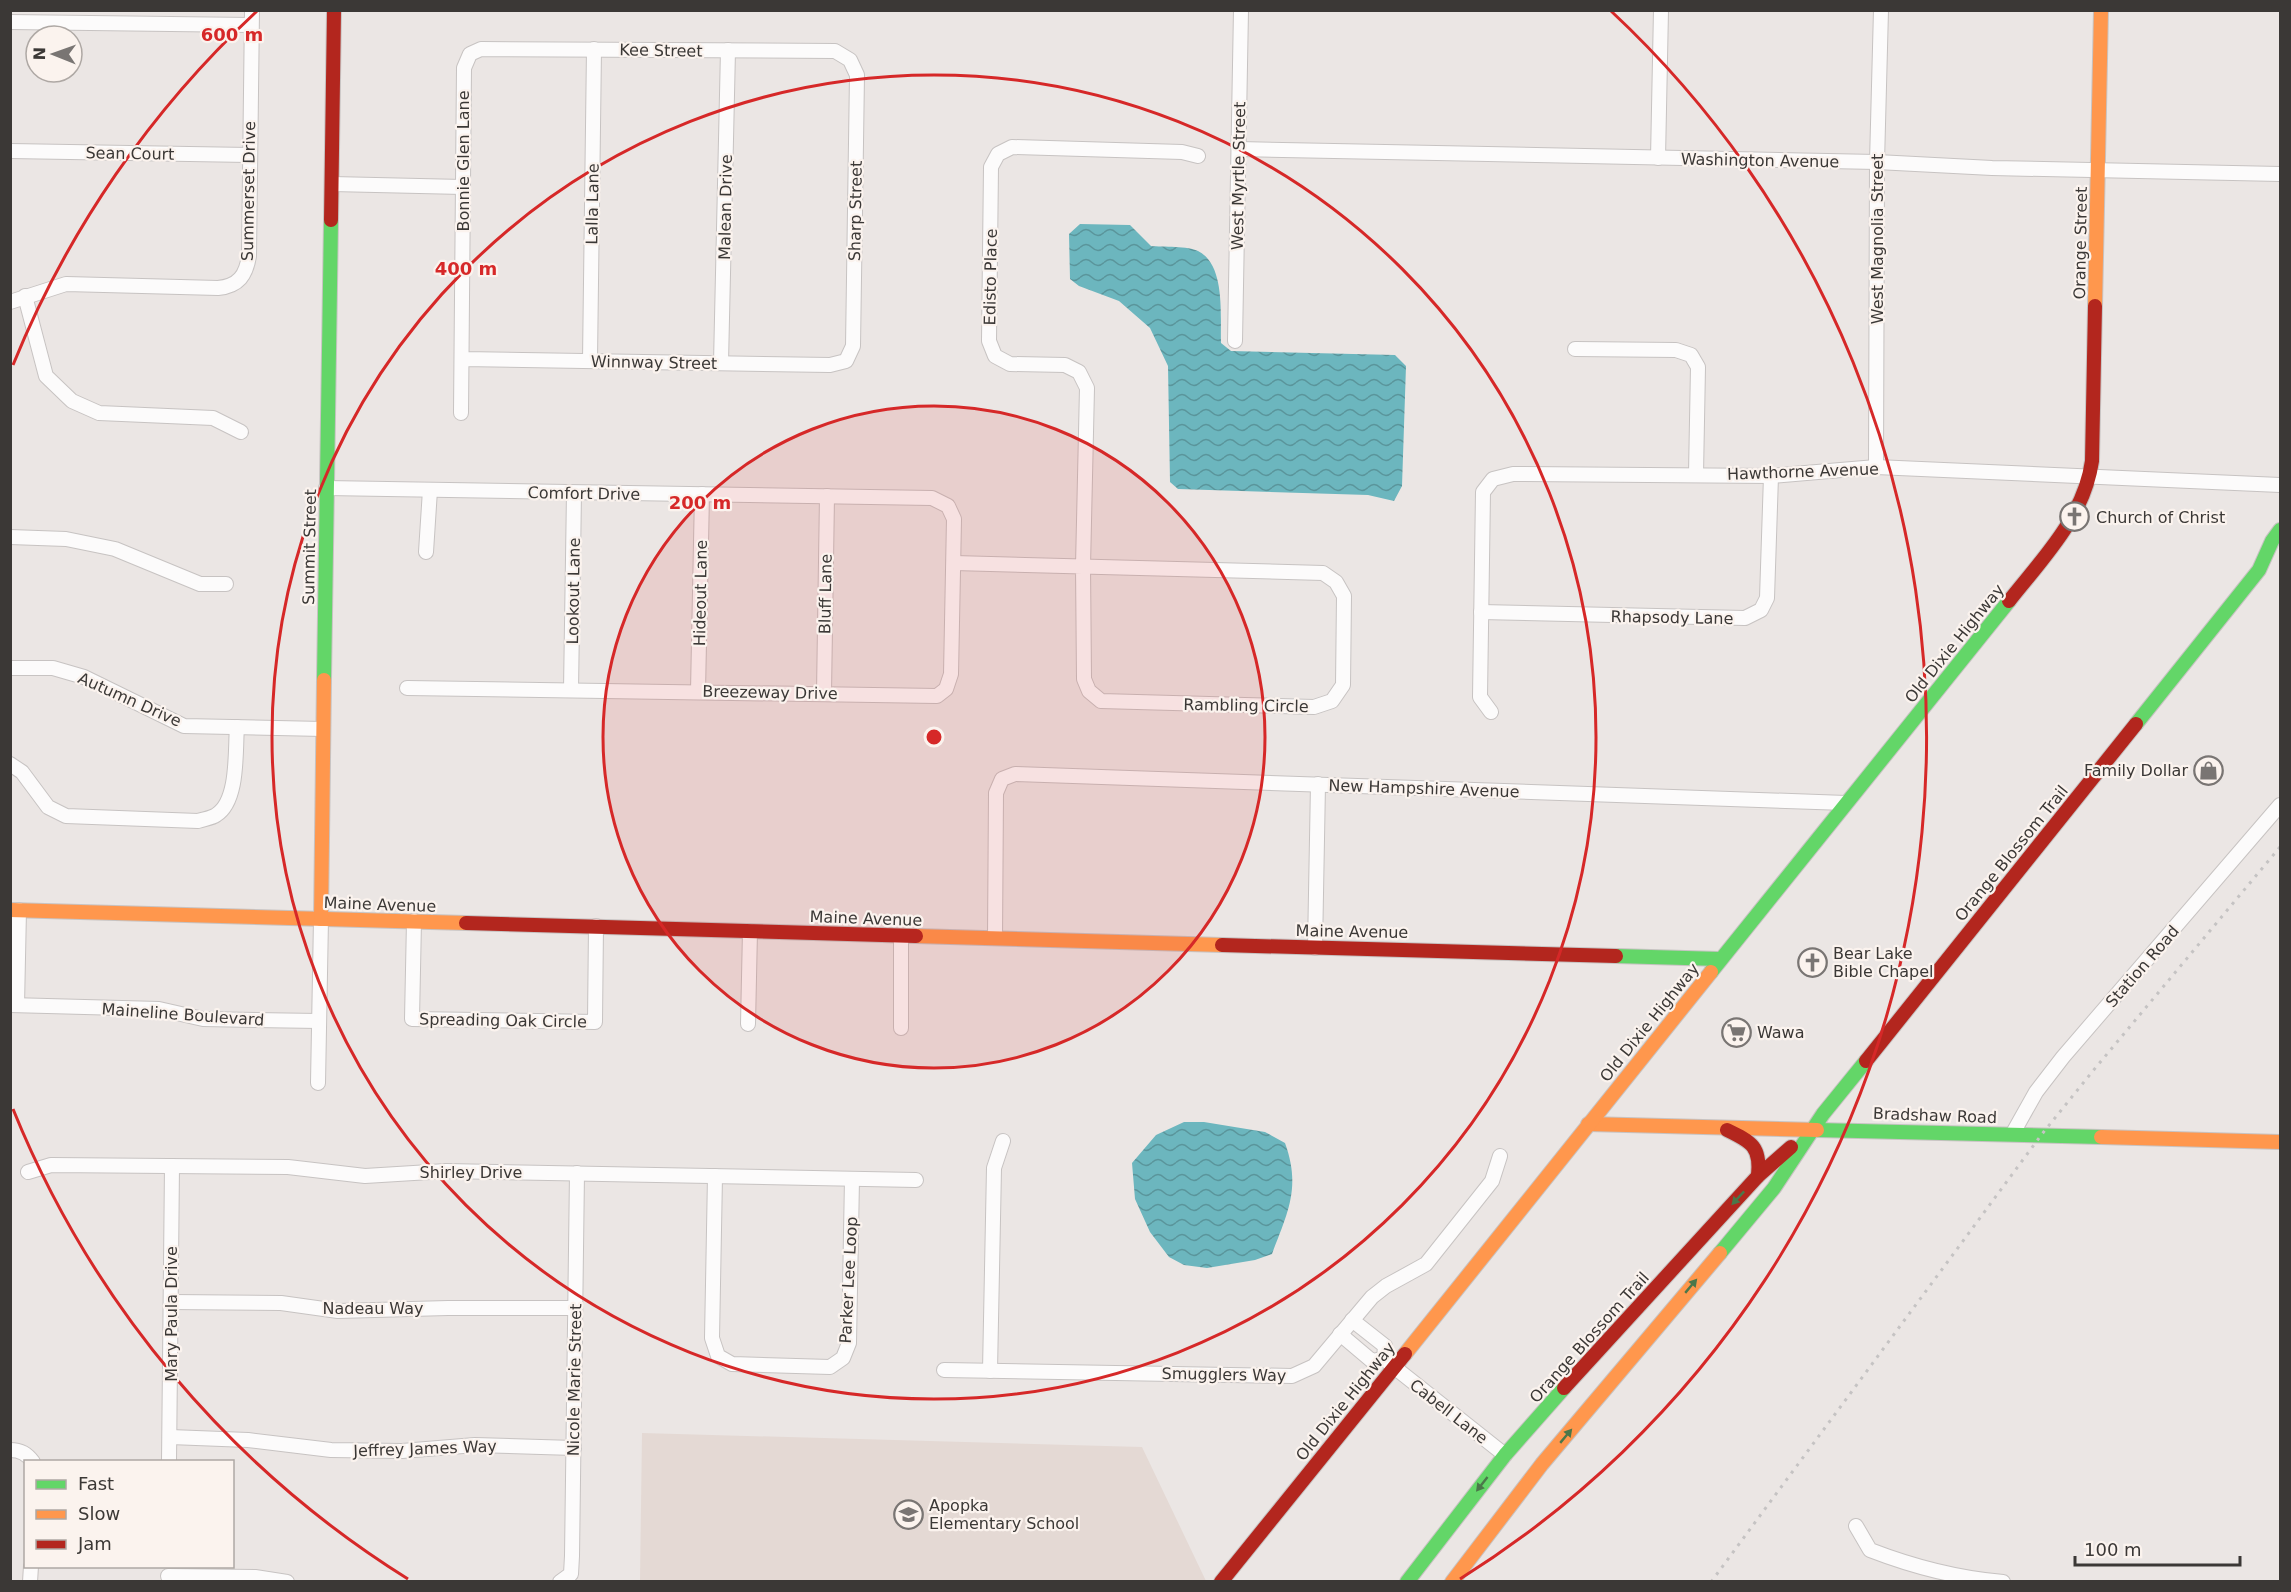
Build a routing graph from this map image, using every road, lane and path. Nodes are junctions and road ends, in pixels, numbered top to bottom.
1 (252, 10) edge
2 (334, 10) edge
3 (1241, 10) edge
4 (1661, 10) edge
5 (1881, 10) edge
6 (2101, 10) edge
7 (10, 22) edge
8 (251, 25) junction
9 (594, 49) junction
10 (728, 50) junction
11 (470, 54) joint
12 (850, 60) joint
13 (1239, 149) junction
14 (10, 151) edge
15 (249, 155) junction
16 (1198, 156) dead end
17 (1658, 158) junction
18 (1877, 162) junction
19 (2098, 169) junction
20 (2280, 174) edge
21 (332, 184) junction
22 (463, 187) junction
23 (25, 296) junction
24 (10, 302) edge
25 (1235, 341) dead end
26 (1575, 349) dead end
27 (463, 359) junction
28 (590, 360) junction
29 (846, 361) joint
30 (721, 363) junction
31 (461, 413) dead end
32 (241, 432) dead end
33 (1876, 467) junction
34 (1696, 474) junction
35 (1771, 476) junction
36 (2091, 476) junction
37 (2280, 485) edge
38 (326, 488) junction
39 (430, 490) junction
40 (574, 493) junction
41 (702, 494) junction
42 (827, 496) junction
43 (948, 506) joint
44 (2280, 530) edge
45 (10, 537) edge
46 (426, 552) dead end
47 (2280, 555) edge
48 (954, 563) junction
49 (1083, 566) junction
50 (2259, 570) junction
51 (226, 584) dead end
52 (1481, 612) junction
53 (10, 668) edge
54 (407, 687) dead end
55 (571, 690) junction
56 (698, 691) junction
57 (824, 693) junction
58 (1491, 712) dead end
59 (237, 727) junction
60 (323, 729) junction
61 (10, 764) edge
62 (1318, 784) junction
63 (1846, 803) junction
64 (2280, 805) edge
65 (15, 910) edge
66 (321, 918) junction
67 (414, 921) junction
68 (596, 926) junction
69 (750, 931) junction
70 (901, 936) junction
71 (995, 938) junction
72 (1315, 948) junction
73 (1720, 959) junction
74 (14, 1005) edge
75 (319, 1021) junction
76 (748, 1024) dead end
77 (901, 1028) dead end
78 (318, 1083) dead end
79 (1588, 1124) junction
80 (1723, 1128) junction
81 (1811, 1129) junction
82 (2013, 1133) junction
83 (1004, 1141) dead end
84 (2280, 1142) edge
85 (1500, 1156) dead end
86 (172, 1166) junction
87 (28, 1172) dead end
88 (577, 1173) junction
89 (715, 1176) junction
90 (1758, 1176) junction
91 (852, 1179) junction
92 (916, 1180) dead end
93 (171, 1302) junction
94 (575, 1308) junction
95 (1352, 1320) junction
96 (1340, 1334) junction
97 (1372, 1336) junction
98 (1361, 1351) junction
99 (1389, 1363) junction
100 (944, 1370) dead end
101 (990, 1371) junction
102 (1545, 1409) junction
103 (170, 1437) junction
104 (574, 1448) junction
105 (14, 1450) edge
106 (32, 1460) edge
107 (169, 1460) edge
108 (1542, 1464) junction
109 (1510, 1465) junction
110 (1502, 1514) junction
111 (1856, 1526) dead end
112 (168, 1575) edge
113 (287, 1581) edge
114 (560, 1581) edge
115 (1221, 1581) edge
116 (1407, 1581) edge
117 (1452, 1581) edge
118 (2003, 1581) edge

1 - 8 street, Summerset Drive
2 - 21 street, Summit Street
3 - 13 street, West Myrtle Street
4 - 17 street
5 - 18 street, West Magnolia Street
6 - 19 street, Orange Street
7 - 8 street
8 - 15 street, Summerset Drive
9 - 10 street, Kee Street
9 - 11 street, Kee Street
9 - 28 street, Lalla Lane
10 - 12 street, Kee Street
10 - 30 street, Malean Drive
11 - 22 street, Bonnie Glen Lane
12 - 29 street, Sharp Street
13 - 17 street, Washington Avenue
13 - 25 street, West Myrtle Street
14 - 15 street, Sean Court
15 - 23 street, Summerset Drive
16 - 49 street, Edisto Place
17 - 18 street, Washington Avenue
18 - 19 street, Washington Avenue
18 - 33 street, West Magnolia Street
19 - 20 street, Washington Avenue
19 - 36 street, Orange Street
21 - 22 street
21 - 38 street, Summit Street
22 - 27 street, Bonnie Glen Lane
23 - 24 street, Summerset Drive
23 - 32 street
26 - 34 street
27 - 28 street, Winnway Street
27 - 31 street, Bonnie Glen Lane
28 - 30 street, Winnway Street
29 - 30 street, Winnway Street
33 - 35 street, Hawthorne Avenue
33 - 36 street, Hawthorne Avenue
34 - 35 street, Hawthorne Avenue
34 - 52 street, Hawthorne Avenue
35 - 52 street, Rhapsody Lane
36 - 37 street, Hawthorne Avenue
36 - 63 street, Old Dixie Highway
38 - 39 street, Comfort Drive
38 - 60 street, Summit Street
39 - 40 street, Comfort Drive
39 - 46 street
40 - 41 street, Comfort Drive
40 - 55 street, Lookout Lane
41 - 42 street, Comfort Drive
41 - 56 street, Hideout Lane
42 - 43 street, Comfort Drive
42 - 57 street, Bluff Lane
43 - 48 street, Breezeway Drive
44 - 50 street, Orange Blossom Trail
45 - 51 street
47 - 50 street, Orange Blossom Trail
48 - 49 street, Rambling Circle
48 - 57 street, Breezeway Drive
49 - 49 street, Rambling Circle
50 - 81 street, Orange Blossom Trail
52 - 58 street, Hawthorne Avenue
53 - 59 street, Autumn Drive
54 - 55 street, Breezeway Drive
55 - 56 street, Breezeway Drive
56 - 57 street, Breezeway Drive
59 - 60 street, Autumn Drive
59 - 61 street
60 - 66 street, Summit Street
62 - 63 street, New Hampshire Avenue
62 - 71 street, New Hampshire Avenue
62 - 72 street
63 - 73 street, Old Dixie Highway
64 - 82 street, Station Road
65 - 66 street, Maine Avenue
65 - 74 street
66 - 67 street, Maine Avenue
66 - 75 street, Summit Street
67 - 68 street, Maine Avenue
67 - 68 street, Spreading Oak Circle
68 - 69 street, Maine Avenue
69 - 70 street, Maine Avenue
69 - 76 street
70 - 71 street, Maine Avenue
70 - 77 street
71 - 72 street, Maine Avenue
72 - 73 street, Maine Avenue
73 - 79 street, Old Dixie Highway
74 - 75 street, Maineline Boulevard
75 - 78 street, Summit Street
79 - 80 street, Bradshaw Road
79 - 99 street, Old Dixie Highway
80 - 81 street, Bradshaw Road
80 - 90 street
81 - 82 street, Bradshaw Road
81 - 90 street, Orange Blossom Trail
108 -> 81 street, Orange Blossom Trail
82 - 84 street, Bradshaw Road
83 - 101 street
85 - 95 street, Smugglers Way
86 - 87 street, Shirley Drive
86 - 88 street, Shirley Drive
86 - 93 street, Mary Paula Drive
88 - 89 street, Shirley Drive
88 - 94 street, Nicole Marie Street
89 - 91 street, Shirley Drive
89 - 91 street, Parker Lee Loop
90 -> 102 street, Orange Blossom Trail
91 - 92 street, Shirley Drive
93 - 94 street, Nadeau Way
93 - 103 street, Mary Paula Drive
94 - 104 street, Nicole Marie Street
95 - 96 street, Smugglers Way
95 - 97 street
96 - 98 street
96 - 101 street, Smugglers Way
97 - 98 street
97 - 99 street
98 - 99 street
99 - 109 street, Cabell Lane
99 - 115 street, Old Dixie Highway
100 - 101 street, Smugglers Way
102 - 108 street
102 - 109 street, Orange Blossom Trail
103 - 104 street, Jeffrey James Way
103 - 107 street, Mary Paula Drive
104 - 114 street, Nicole Marie Street
105 - 106 street
108 - 110 street, Orange Blossom Trail
109 - 110 street
109 -> 116 street, Orange Blossom Trail
110 - 117 street, Orange Blossom Trail
111 - 118 street
112 - 113 street

